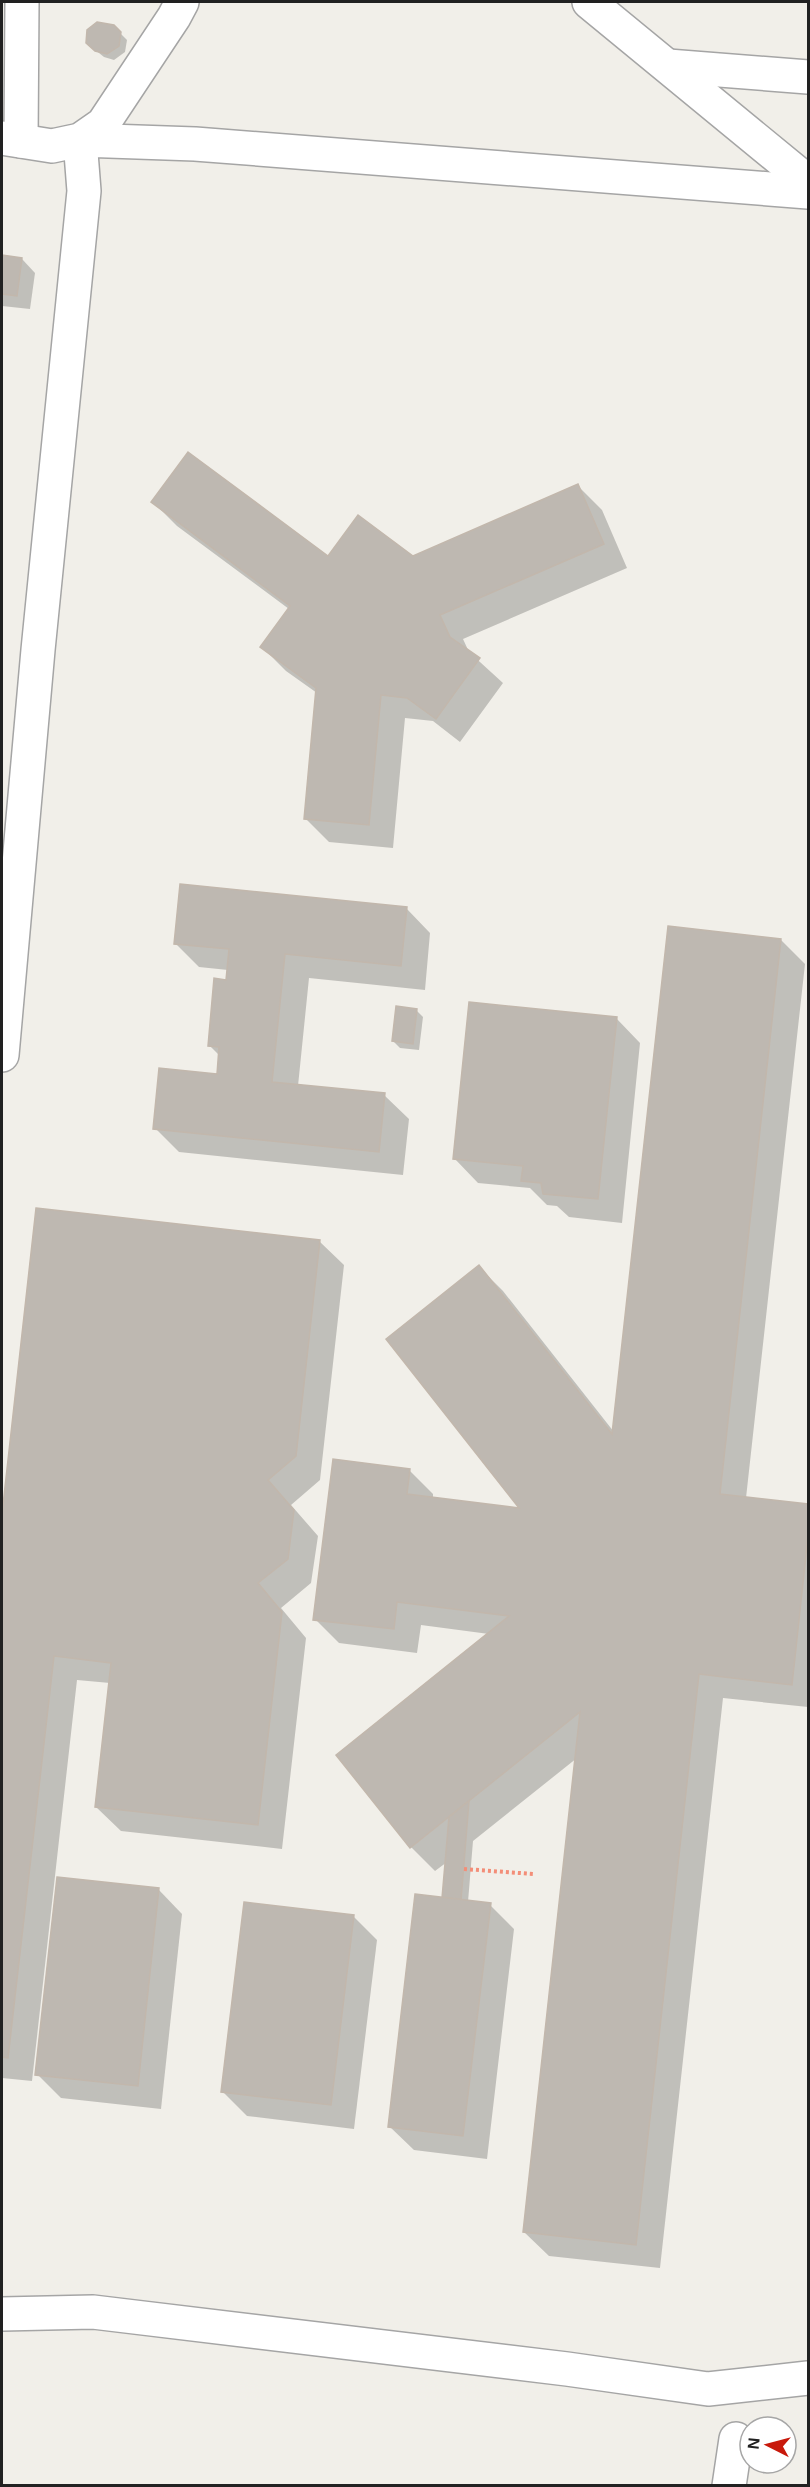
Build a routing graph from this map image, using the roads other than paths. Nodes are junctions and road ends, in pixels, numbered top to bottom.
1 (22, 2) edge
2 (182, 2) edge
3 (590, 2) edge
4 (668, 66) junction
5 (808, 77) edge
6 (11, 139) edge
7 (80, 140) junction
8 (808, 182) edge
9 (808, 192) edge
10 (9, 896) edge
11 (2, 1055) edge
12 (2, 2314) edge
13 (808, 2378) edge
14 (736, 2439) dead end
15 (729, 2486) edge

1 - 6 lane
2 - 7 lane
3 - 4 lane
4 - 5 lane
4 - 8 lane
6 - 7 lane
7 - 9 lane
7 - 10 lane
10 - 11 lane
12 - 13 lane
14 - 15 lane

